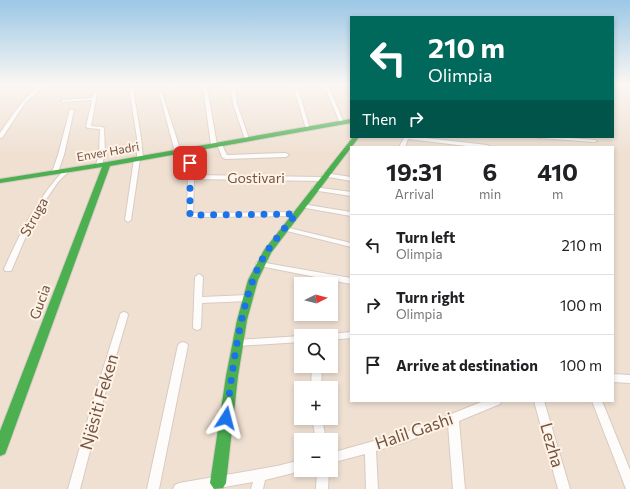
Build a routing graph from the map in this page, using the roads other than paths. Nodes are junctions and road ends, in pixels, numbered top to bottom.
1 (20, 108) edge
2 (92, 108) edge
3 (134, 108) edge
4 (165, 108) edge
5 (208, 108) edge
6 (236, 108) edge
7 (302, 108) edge
8 (338, 108) edge
9 (72, 110) dead end
10 (346, 122) edge
11 (308, 129) junction
12 (0, 137) edge
13 (412, 138) edge
14 (553, 138) edge
15 (247, 139) junction
16 (595, 141) dead end
17 (216, 145) junction
18 (456, 146) edge
19 (349, 148) edge
20 (189, 150) junction
21 (178, 152) junction
22 (286, 154) dead end
23 (138, 159) junction
24 (103, 165) junction
25 (66, 171) junction
26 (55, 172) junction
27 (191, 177) junction
28 (324, 177) junction
29 (350, 179) edge
30 (0, 181) edge
31 (314, 189) junction
32 (350, 194) edge
33 (302, 206) junction
34 (296, 214) junction
35 (350, 214) edge
36 (128, 220) dead end
37 (285, 229) junction
38 (350, 245) edge
39 (260, 264) junction
40 (8, 269) dead end
41 (199, 277) dead end
42 (350, 281) edge
43 (248, 298) junction
44 (198, 300) junction
45 (124, 315) dead end
46 (197, 328) dead end
47 (350, 335) edge
48 (338, 336) edge
49 (294, 340) edge
50 (238, 344) junction
51 (183, 345) dead end
52 (614, 378) edge
53 (630, 379) edge
54 (493, 402) edge
55 (539, 402) edge
56 (597, 402) edge
57 (453, 418) junction
58 (370, 447) junction
59 (0, 449) edge
60 (338, 456) edge
61 (294, 468) edge
62 (260, 476) junction
63 (323, 477) edge
64 (218, 483) junction
65 (630, 485) edge
66 (74, 489) edge
67 (154, 489) edge
68 (179, 489) edge
69 (257, 489) edge
70 (322, 489) edge
71 (372, 489) edge
72 (458, 489) edge
73 (564, 489) edge

1 - 12 street
2 - 24 street
3 - 23 street
4 - 21 street
5 - 17 street
6 - 15 street
7 - 11 street
8 - 10 street
9 - 26 street
10 - 11 street, Enver Hadri
11 - 15 street, Enver Hadri
13 - 18 street
14 - 16 street
15 - 17 street, Enver Hadri
17 - 20 street, Enver Hadri
17 - 22 street
19 - 28 street
20 - 21 street, Enver Hadri
20 - 27 street
21 - 23 street, Enver Hadri
23 - 24 street, Enver Hadri
23 - 36 street
24 - 25 street, Enver Hadri
24 - 59 street, Gucia
25 - 26 street, Enver Hadri
25 - 40 street, Struga
26 - 30 street, Enver Hadri
27 - 28 street, Gostivari
27 - 34 street
28 - 29 street, Gostivari
28 - 31 street
31 - 32 street
31 - 33 street
33 - 34 street
33 - 35 street
34 - 37 street
37 - 38 street
37 - 39 street
39 - 42 street
39 - 43 street
41 - 44 street
43 - 44 street
43 - 50 street
44 - 46 street
45 - 66 street, Njësiti Feken
47 - 48 street
49 - 50 street
50 - 64 street
51 - 67 street
52 - 53 street
54 - 57 street, Halil Gashi
55 - 73 street, Lezha
56 - 65 street
57 - 58 street, Halil Gashi
57 - 72 street
58 - 60 street, Halil Gashi
58 - 71 street
61 - 62 street
62 - 64 street
62 - 69 street
63 - 70 street
64 - 68 street

